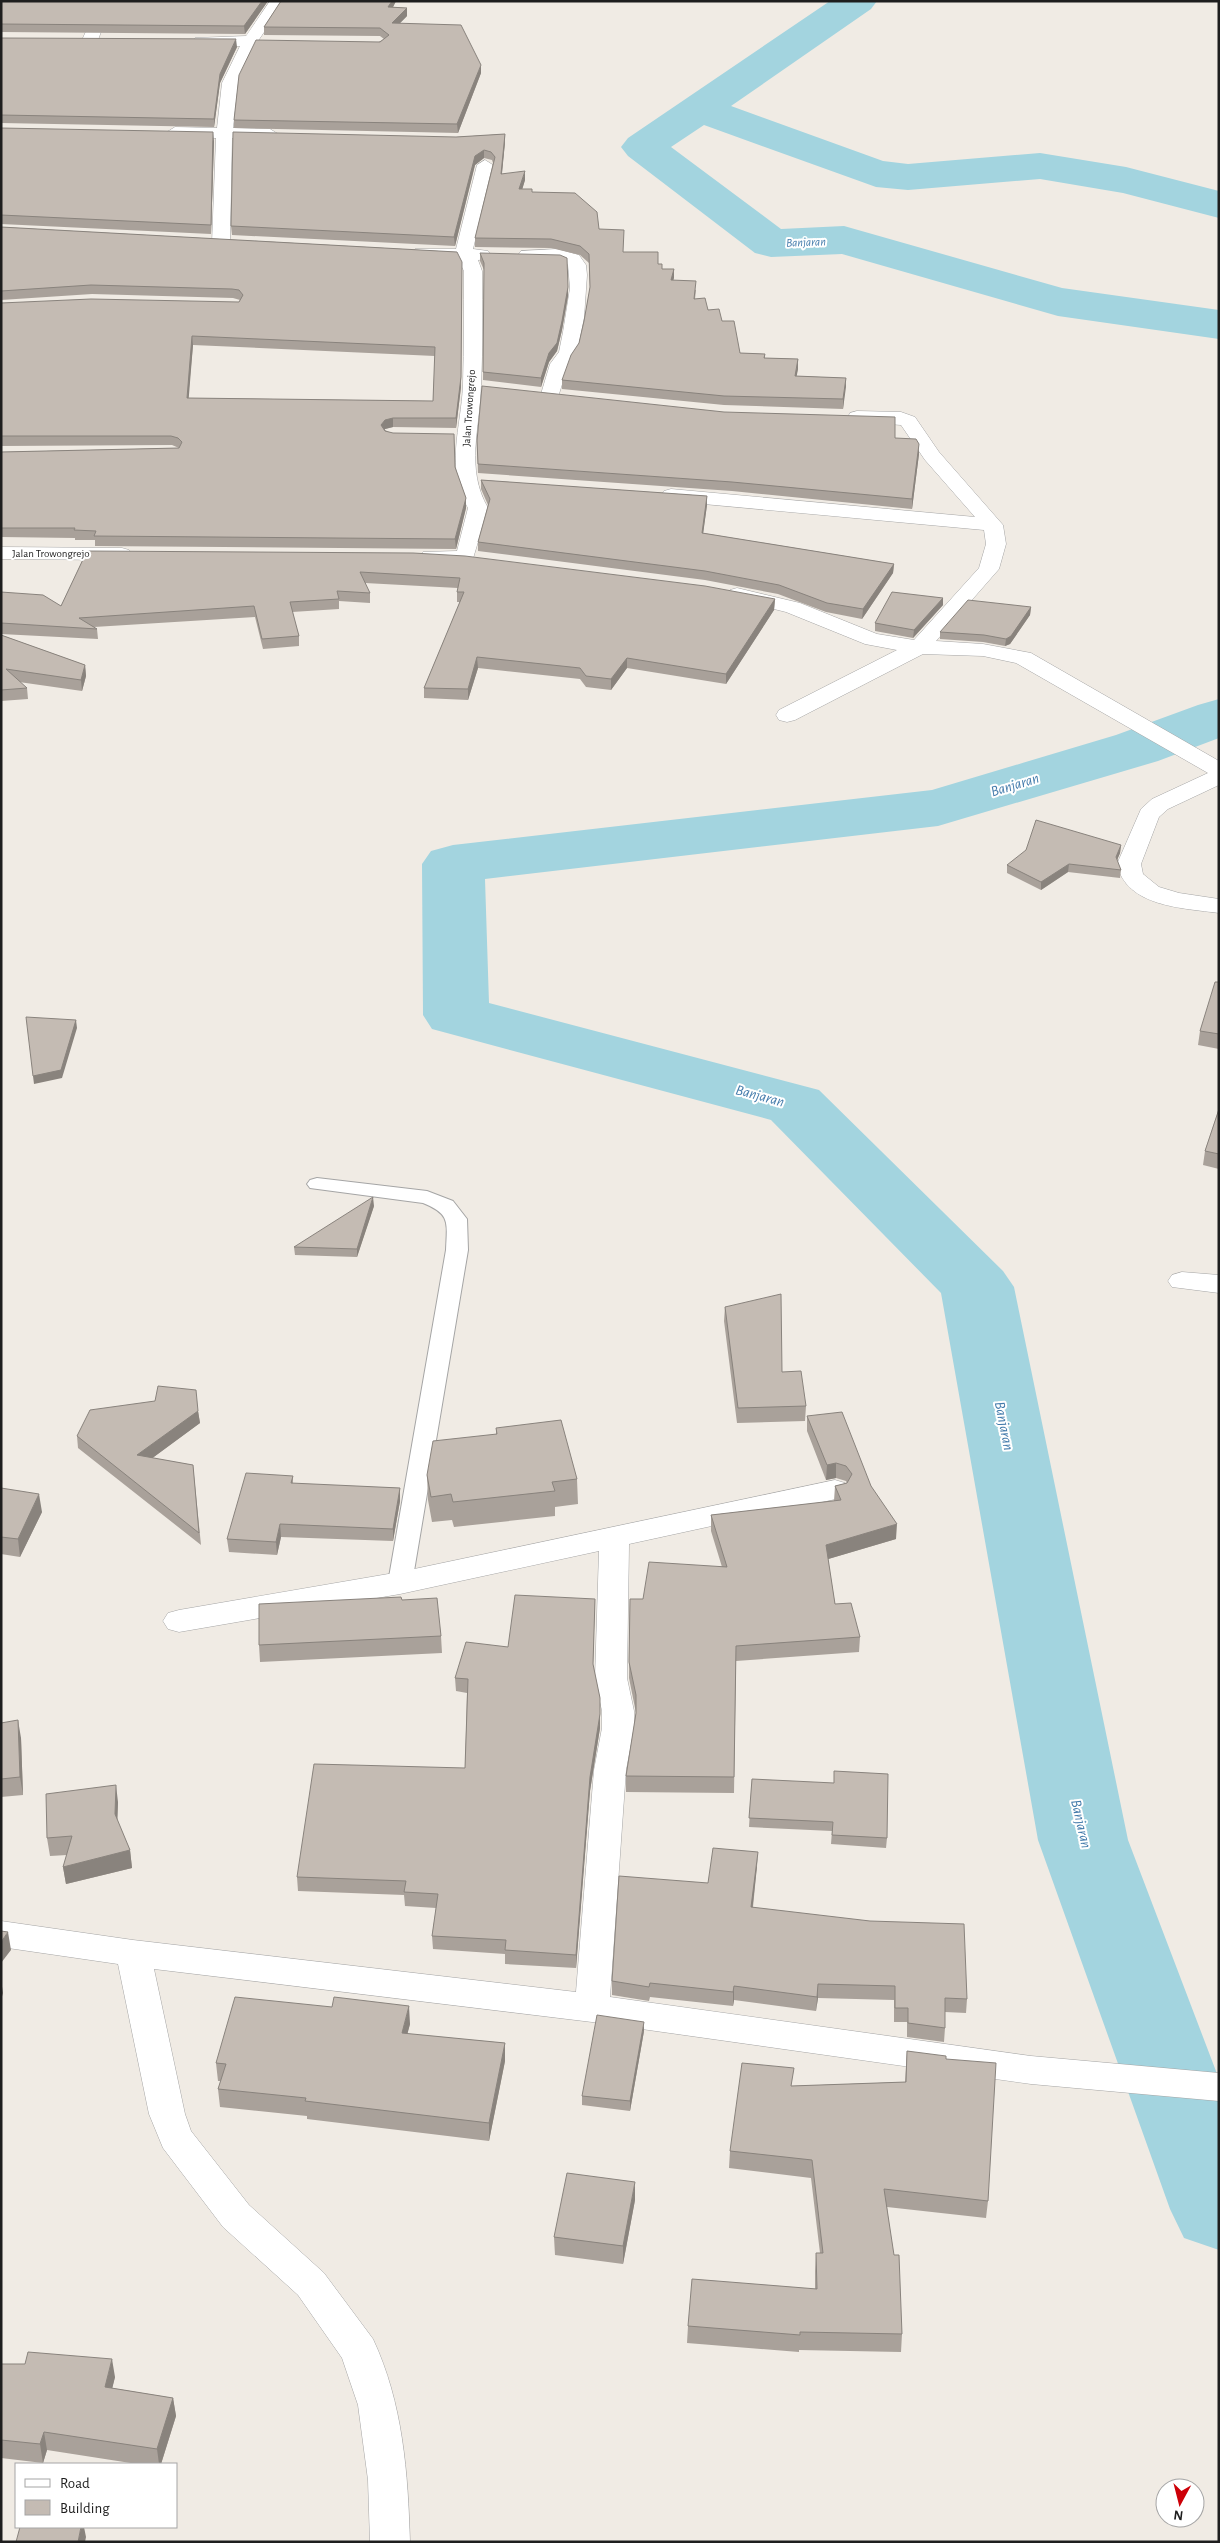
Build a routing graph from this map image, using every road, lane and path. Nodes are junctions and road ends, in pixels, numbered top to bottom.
1 (278, 1) edge
2 (99, 18) edge
3 (72, 40) edge
4 (90, 40) junction
5 (109, 40) edge
6 (186, 41) edge
7 (250, 41) junction
8 (268, 42) edge
9 (157, 132) edge
10 (224, 133) junction
11 (288, 134) edge
12 (485, 165) edge
13 (202, 242) edge
14 (221, 243) junction
15 (241, 244) edge
16 (405, 252) edge
17 (463, 254) junction
18 (472, 387) junction
19 (491, 389) edge
20 (530, 392) edge
21 (550, 394) junction
22 (569, 396) edge
23 (835, 417) edge
24 (649, 494) edge
25 (993, 526) junction
26 (1, 553) edge
27 (145, 554) edge
28 (413, 555) edge
29 (714, 590) edge
30 (919, 646) junction
31 (787, 715) dead end
32 (1213, 769) edge
33 (1219, 906) edge
34 (317, 1184) dead end
35 (1182, 1281) dead end
36 (1219, 1284) edge
37 (835, 1490) edge
38 (614, 1539) junction
39 (400, 1583) junction
40 (179, 1621) dead end
41 (1, 1934) edge
42 (133, 1953) junction
43 (592, 2008) junction
44 (1219, 2087) edge
45 (390, 2542) edge

1 - 7 street
2 - 4 street
3 - 4 street
4 - 5 street
6 - 7 street
7 - 8 street
7 - 10 street
9 - 10 street
10 - 11 street
10 - 14 street
12 - 17 street
13 - 14 street
14 - 15 street
16 - 17 street
17 - 18 street, Jalan Trowongrejo
17 - 21 street
18 - 19 street
18 - 28 street, Jalan Trowongrejo
20 - 21 street
21 - 22 street
23 - 25 street
24 - 25 street
25 - 30 street
26 - 27 street, Jalan Trowongrejo
29 - 30 street
30 - 31 street
30 - 32 street
32 - 33 street
34 - 39 lane
35 - 36 street
37 - 38 street
38 - 39 street
38 - 43 street
39 - 40 street
41 - 42 street
42 - 43 street
42 - 45 street
43 - 44 street

